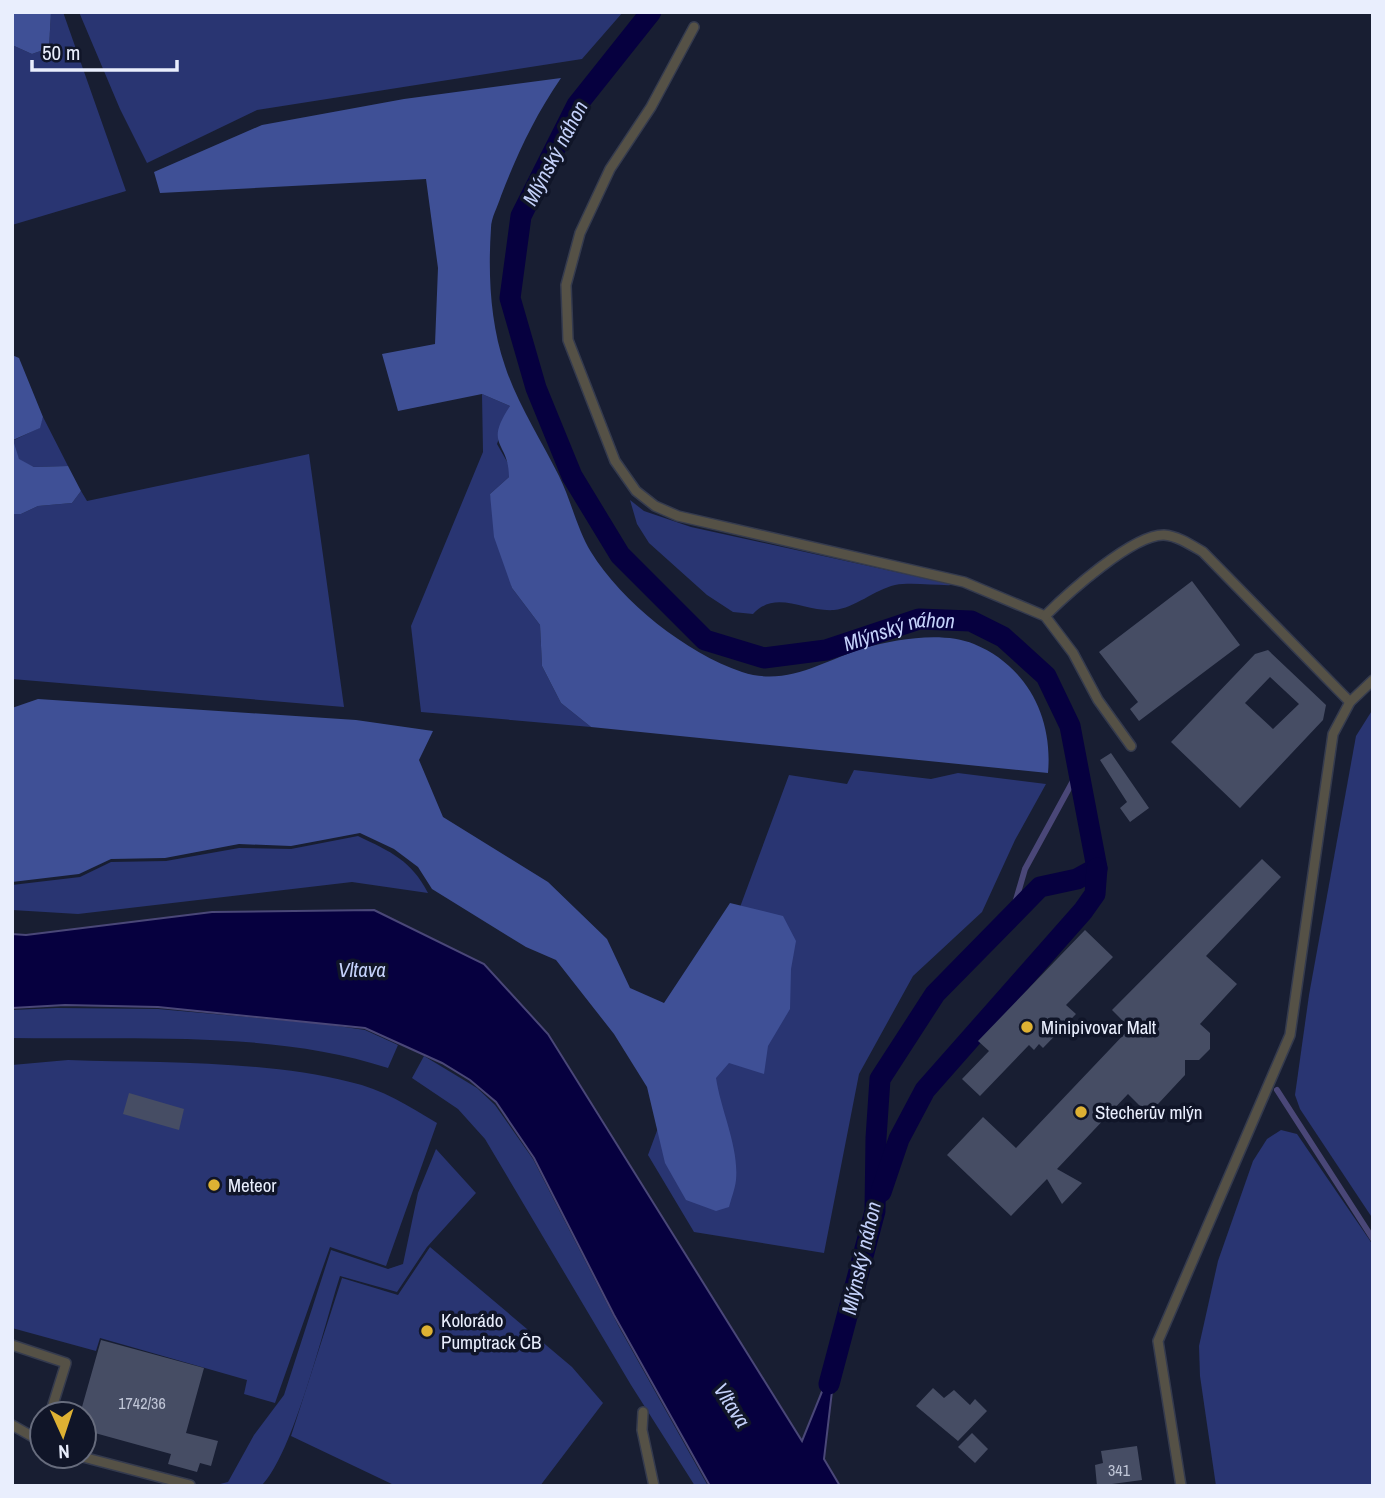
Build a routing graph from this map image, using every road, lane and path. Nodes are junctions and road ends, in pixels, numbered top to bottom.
1 (694, 27) dead end
2 (1045, 616) junction
3 (1373, 680) edge
4 (1350, 702) junction
5 (1131, 746) dead end
6 (12, 1345) edge
7 (54, 1400) edge
8 (643, 1412) dead end
9 (12, 1425) edge
10 (28, 1434) edge
11 (98, 1461) edge
12 (190, 1485) edge
13 (654, 1486) edge
14 (1181, 1486) edge

1 - 2 lane
2 - 4 lane
2 - 5 lane
3 - 4 lane
4 - 14 lane
6 - 7 lane
8 - 13 lane
9 - 10 lane
11 - 12 lane

